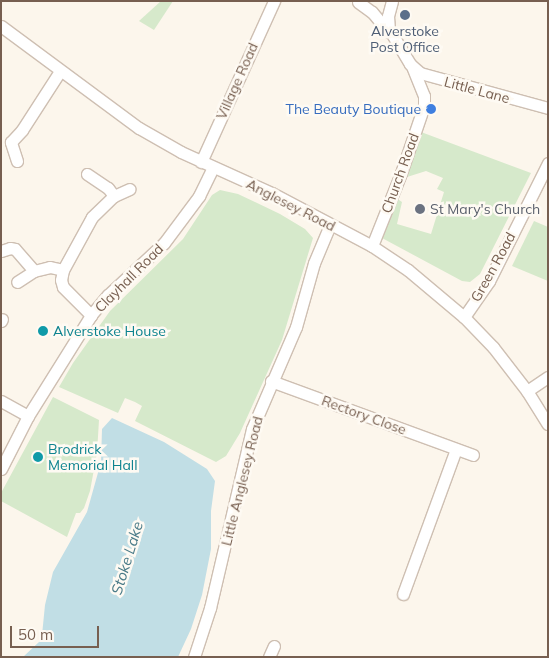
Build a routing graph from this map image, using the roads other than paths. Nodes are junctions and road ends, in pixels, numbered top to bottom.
1 (274, 1) edge
2 (391, 1) edge
3 (357, 2) edge
4 (1, 26) edge
5 (392, 35) junction
6 (410, 64) junction
7 (60, 70) junction
8 (429, 77) junction
9 (424, 98) junction
10 (548, 108) edge
11 (6, 143) edge
12 (17, 161) dead end
13 (201, 162) junction
14 (548, 163) edge
15 (213, 167) junction
16 (87, 174) dead end
17 (130, 190) dead end
18 (114, 196) junction
19 (330, 225) junction
20 (372, 246) junction
21 (1, 251) edge
22 (63, 270) junction
23 (34, 271) junction
24 (17, 282) dead end
25 (91, 316) junction
26 (464, 317) junction
27 (548, 377) edge
28 (272, 381) junction
29 (527, 391) junction
30 (1, 401) edge
31 (28, 416) junction
32 (548, 424) edge
33 (456, 449) junction
34 (473, 455) dead end
35 (1, 469) edge
36 (403, 594) dead end
37 (194, 657) edge

1 - 13 street, Village Road
2 - 3 street
2 - 5 street
3 - 5 street
4 - 7 street, Anglesey Road
5 - 6 street
6 - 8 street, Little Lane
6 - 9 street
7 - 11 street
7 - 13 street, Anglesey Road
8 - 9 street, Church Road
8 - 10 street, Little Lane
9 - 20 street, Church Road
11 - 12 street
13 - 15 street, Anglesey Road
14 - 26 street, Green Road
15 - 19 street, Anglesey Road
15 - 25 street, Clayhall Road
16 - 18 street
17 - 18 street
18 - 22 street
19 - 20 street, Anglesey Road
19 - 28 street, Little Anglesey Road
20 - 26 street, Anglesey Road
21 - 23 street
22 - 23 street
22 - 25 street
23 - 24 street
25 - 31 street, Clayhall Road
26 - 29 street, Anglesey Road
27 - 29 street
28 - 33 street, Rectory Close
28 - 37 street, Little Anglesey Road
29 - 32 street, Anglesey Road
30 - 31 street
31 - 35 street, Clayhall Road
33 - 34 street, Rectory Close
33 - 36 street

